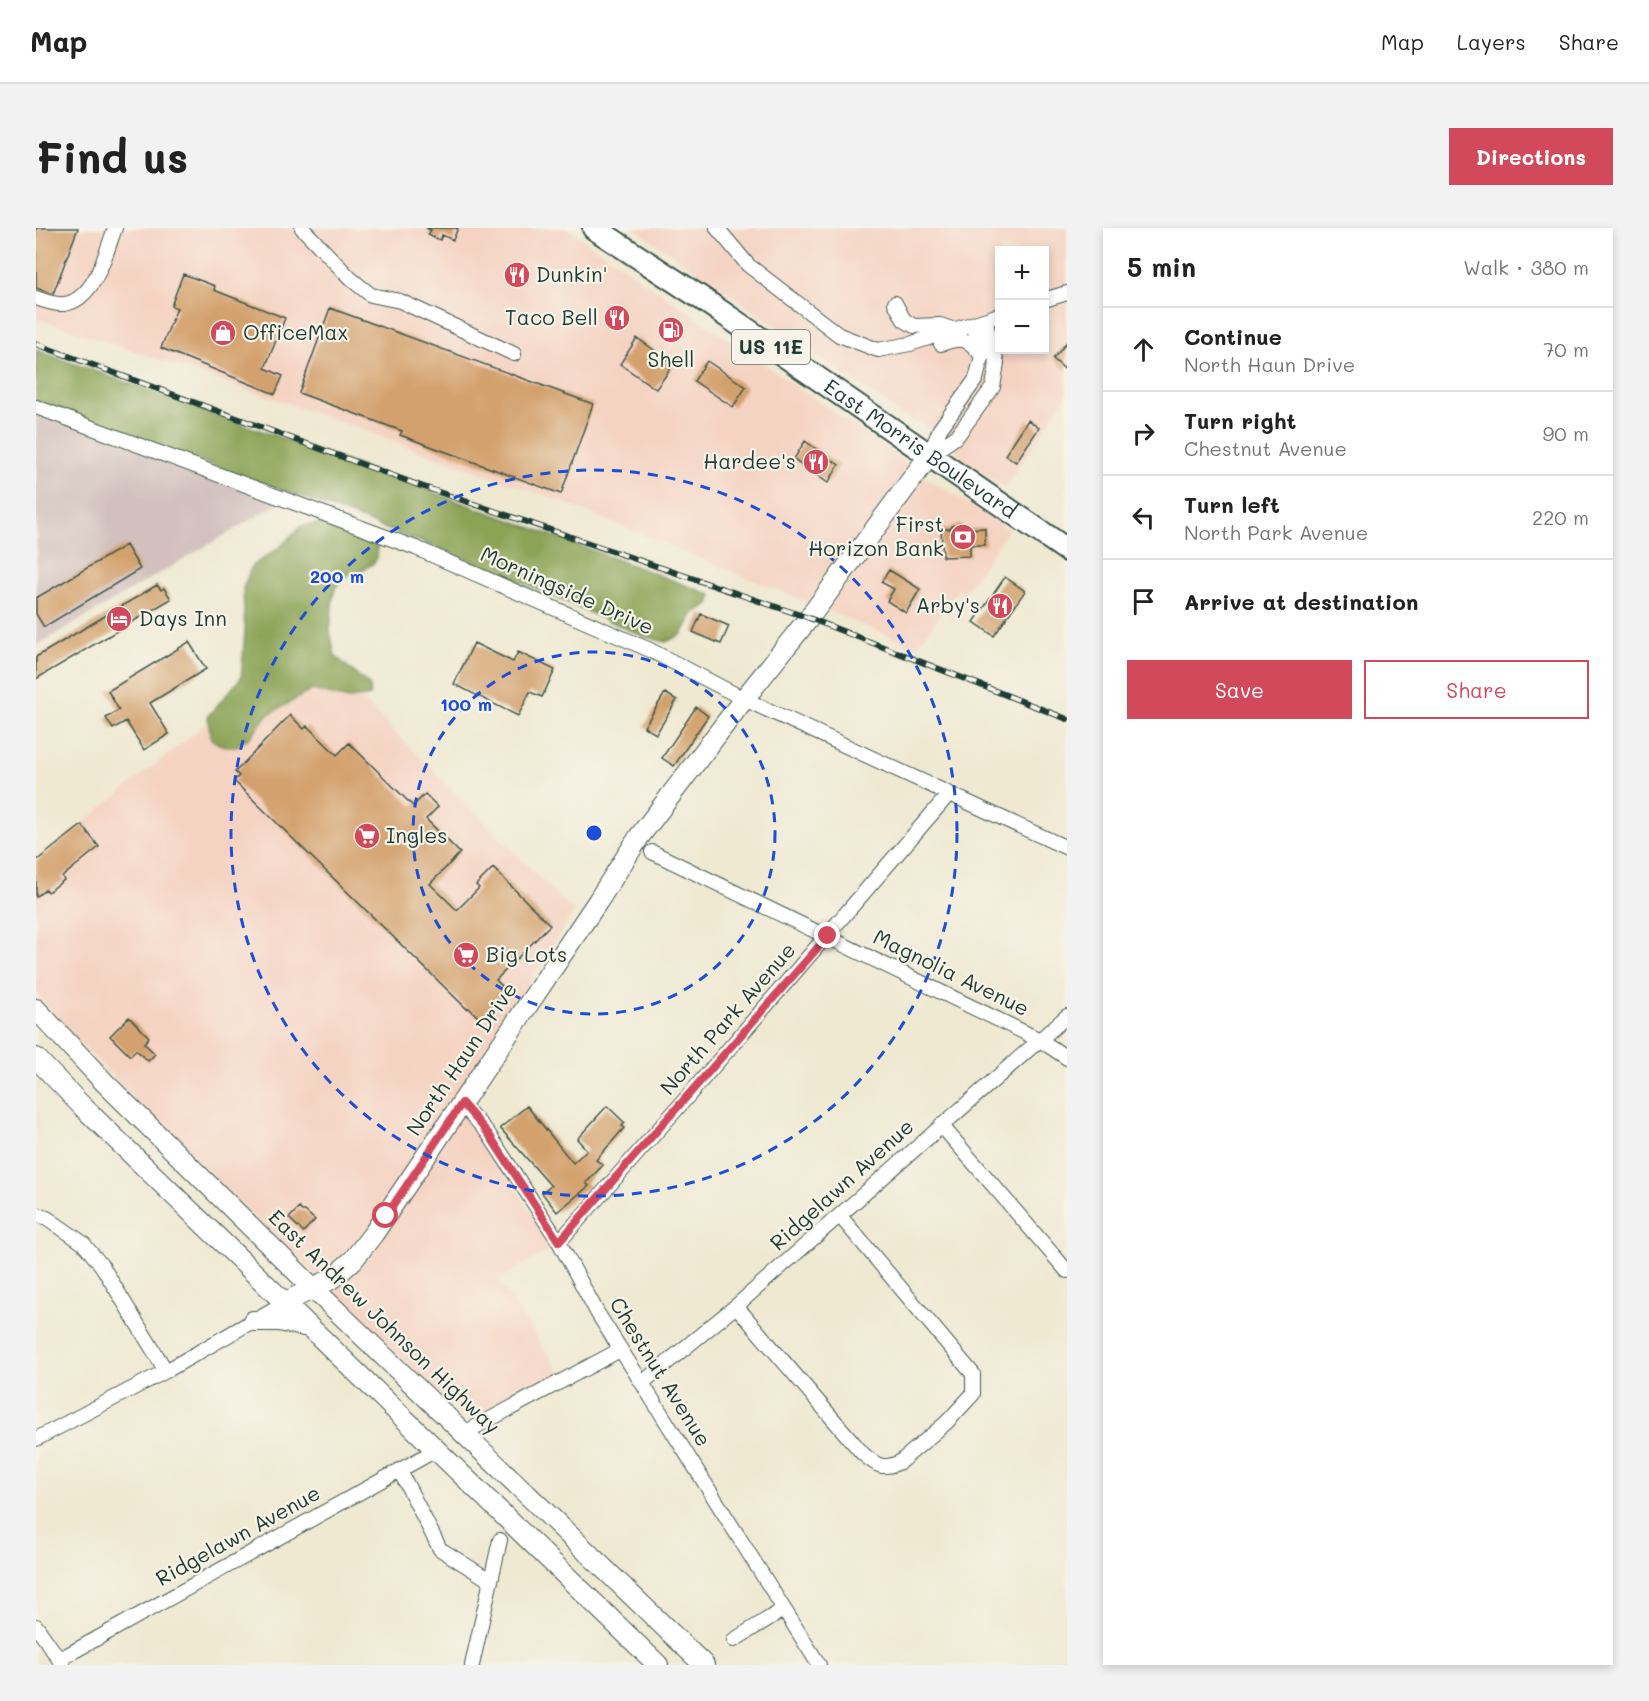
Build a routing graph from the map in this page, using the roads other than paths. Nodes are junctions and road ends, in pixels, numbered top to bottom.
1 (115, 228) edge
2 (302, 228) edge
3 (594, 228) edge
4 (717, 228) edge
5 (1067, 293) edge
6 (36, 298) edge
7 (1049, 298) edge
8 (895, 303) dead end
9 (995, 316) edge
10 (979, 322) junction
11 (955, 330) junction
12 (903, 346) junction
13 (514, 354) dead end
14 (998, 354) edge
15 (982, 356) junction
16 (997, 363) junction
17 (36, 407) edge
18 (929, 456) junction
19 (1067, 550) edge
20 (744, 699) junction
21 (949, 794) junction
22 (1067, 848) edge
23 (652, 852) dead end
24 (828, 936) junction
25 (36, 1009) edge
26 (1067, 1016) edge
27 (1040, 1040) junction
28 (36, 1058) edge
29 (1067, 1058) edge
30 (462, 1103) junction
31 (941, 1125) junction
32 (36, 1214) edge
33 (840, 1216) junction
34 (559, 1242) junction
35 (1067, 1271) edge
36 (314, 1289) junction
37 (284, 1303) junction
38 (736, 1306) junction
39 (253, 1321) junction
40 (309, 1328) junction
41 (620, 1350) junction
42 (166, 1371) junction
43 (642, 1383) junction
44 (464, 1433) junction
45 (36, 1439) edge
46 (436, 1450) junction
47 (400, 1471) junction
48 (500, 1540) dead end
49 (491, 1581) junction
50 (784, 1610) junction
51 (36, 1626) edge
52 (734, 1640) dead end
53 (61, 1662) edge
54 (472, 1665) edge
55 (658, 1665) edge
56 (704, 1665) edge
57 (819, 1665) edge

1 - 6 street
2 - 13 street
3 - 18 main road, East Morris Boulevard / US 11E
4 - 12 street
5 - 7 street
8 - 11 street
9 - 10 street
10 - 11 street
10 - 15 street
10 - 16 street
11 - 12 street
12 - 15 street
14 - 16 street
15 - 18 street
16 - 18 street
17 - 20 street, Morningside Drive
18 - 19 main road, East Morris Boulevard / US 11E
18 - 20 main road, North Haun Drive
20 - 21 street, Morningside Drive
20 - 30 main road, North Haun Drive
21 - 22 street, Morningside Drive
21 - 24 street, North Park Avenue
23 - 24 street, Magnolia Avenue
24 - 27 street, Magnolia Avenue
24 - 34 street, North Park Avenue
25 - 36 main road, East Andrew Johnson Highway
26 - 27 street, Ridgelawn Avenue
27 - 29 street, Magnolia Avenue
27 - 31 street, Ridgelawn Avenue
28 - 37 main road
30 - 34 street, Chestnut Avenue
30 - 36 main road, North Haun Drive
31 - 33 street, Ridgelawn Avenue
31 - 35 street
32 - 42 street
33 - 38 street, Ridgelawn Avenue
33 - 38 street
34 - 41 street, Chestnut Avenue
36 - 37 main road, North Haun Drive
36 - 44 main road, East Andrew Johnson Highway
37 - 39 street
37 - 40 main road
38 - 43 street, Ridgelawn Avenue
39 - 40 main road
39 - 42 street
40 - 46 main road
41 - 43 street, Chestnut Avenue
41 - 44 street
42 - 45 street
43 - 50 street, Chestnut Avenue
44 - 46 main road
44 - 56 main road, East Andrew Johnson Highway
46 - 47 street, Ridgelawn Avenue
46 - 55 main road
47 - 49 street
47 - 53 street, Ridgelawn Avenue
48 - 49 street
49 - 54 street
50 - 52 street
50 - 57 street, Chestnut Avenue
51 - 53 street

